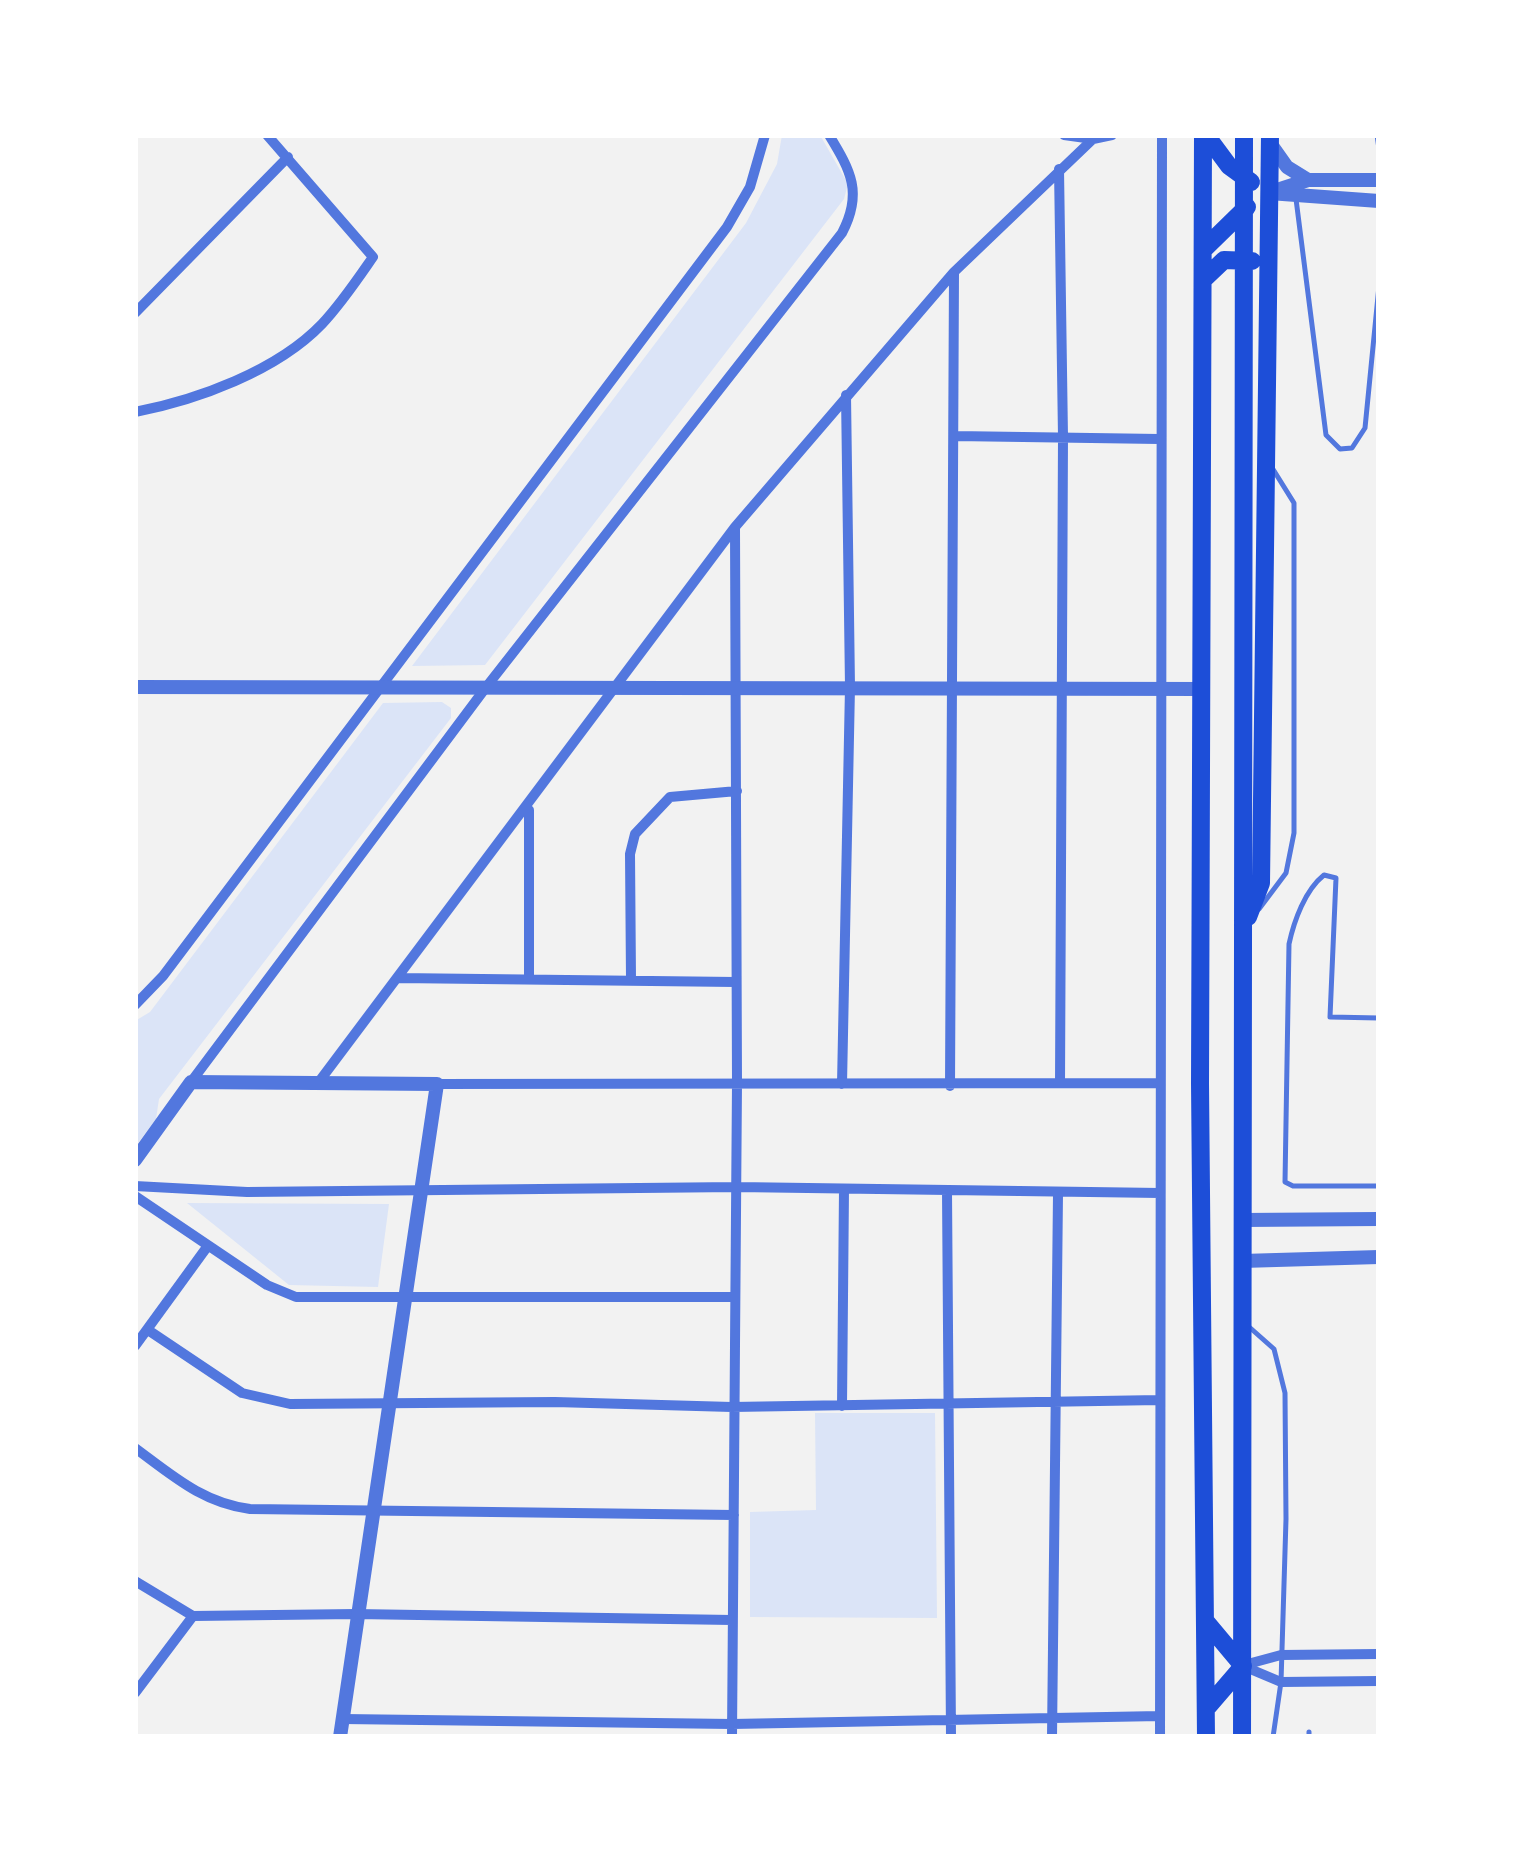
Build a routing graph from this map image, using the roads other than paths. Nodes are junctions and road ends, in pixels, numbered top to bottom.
1 (267, 135) edge
2 (765, 135) edge
3 (829, 135) edge
4 (840, 135) edge
5 (1064, 135) edge
6 (1112, 135) edge
7 (1162, 135) edge
8 (1205, 135) edge
9 (1244, 135) edge
10 (1377, 135) edge
11 (1093, 139) junction
12 (1270, 139) edge
13 (838, 149) junction
14 (1379, 149) edge
15 (288, 157) junction
16 (1059, 170) junction
17 (1308, 180) junction
18 (1379, 180) edge
19 (1268, 193) junction
20 (1296, 198) junction
21 (1379, 201) edge
22 (1204, 249) junction
23 (1270, 271) junction
24 (954, 272) junction
25 (1204, 280) junction
26 (1379, 286) edge
27 (135, 313) edge
28 (846, 394) junction
29 (135, 412) edge
30 (955, 436) junction
31 (1063, 437) junction
32 (1159, 440) junction
33 (1266, 459) junction
34 (735, 526) junction
35 (487, 686) junction
36 (619, 686) junction
37 (135, 687) edge
38 (738, 687) junction
39 (850, 687) junction
40 (1061, 688) junction
41 (1202, 688) junction
42 (382, 689) junction
43 (1160, 689) junction
44 (952, 690) junction
45 (738, 791) junction
46 (528, 808) junction
47 (1245, 926) junction
48 (398, 978) junction
49 (528, 979) junction
50 (631, 980) junction
51 (735, 982) junction
52 (135, 1006) edge
53 (1379, 1018) edge
54 (191, 1082) junction
55 (1060, 1083) junction
56 (1160, 1083) junction
57 (318, 1084) junction
58 (437, 1084) junction
59 (737, 1084) junction
60 (842, 1084) junction
61 (950, 1086) junction
62 (135, 1160) edge
63 (135, 1186) edge
64 (1379, 1186) edge
65 (737, 1188) junction
66 (844, 1189) junction
67 (420, 1191) junction
68 (947, 1192) junction
69 (1160, 1193) junction
70 (1058, 1194) junction
71 (135, 1196) edge
72 (1379, 1219) edge
73 (1242, 1220) junction
74 (206, 1246) junction
75 (1379, 1257) edge
76 (1242, 1261) junction
77 (404, 1295) junction
78 (735, 1296) junction
79 (1242, 1322) junction
80 (148, 1330) junction
81 (135, 1346) edge
82 (1160, 1400) junction
83 (387, 1401) junction
84 (1053, 1403) junction
85 (946, 1405) junction
86 (842, 1406) junction
87 (732, 1407) junction
88 (135, 1448) edge
89 (371, 1508) junction
90 (734, 1515) junction
91 (135, 1580) edge
92 (356, 1614) junction
93 (192, 1616) junction
94 (732, 1620) junction
95 (1207, 1623) junction
96 (1379, 1654) edge
97 (1281, 1655) junction
98 (1243, 1666) junction
99 (1379, 1681) edge
100 (1280, 1682) junction
101 (135, 1693) edge
102 (1206, 1709) junction
103 (1052, 1716) junction
104 (1160, 1716) junction
105 (951, 1718) junction
106 (342, 1719) junction
107 (846, 1722) junction
108 (732, 1731) edge
109 (340, 1737) edge
110 (846, 1737) edge
111 (951, 1737) edge
112 (1052, 1737) edge
113 (1160, 1737) edge
114 (1206, 1737) edge
115 (1242, 1737) edge
116 (1273, 1737) edge

1 - 15 street
2 - 42 street
3 - 13 street
4 - 13 street
5 - 11 street
6 - 11 street
7 - 32 street
8 - 19 highway
8 - 22 highway
9 - 47 highway
10 - 14 lane
11 - 16 street
12 - 17 street
12 - 19 highway
13 - 35 street
15 - 27 street
15 - 29 street
16 - 24 street
16 - 31 street
17 - 18 street
17 - 19 street
19 - 20 street
19 - 22 highway
19 - 23 highway
20 - 21 street
20 - 26 lane
22 - 25 highway
23 - 25 highway
23 - 33 highway
24 - 28 street
24 - 30 street
25 - 41 highway
28 - 34 street
28 - 39 street
30 - 31 street
30 - 44 street
31 - 32 street
31 - 40 street
32 - 43 street
33 - 47 highway
33 - 47 lane
34 - 36 street
34 - 38 street
35 - 36 street
35 - 42 street
35 - 54 street
36 - 38 street
36 - 46 street
37 - 42 street
38 - 39 street
38 - 45 street
39 - 44 street
39 - 60 street
40 - 43 street
40 - 44 street
40 - 55 street
41 - 43 street
41 - 95 highway
42 - 52 street
43 - 56 street
44 - 61 street
45 - 50 street
45 - 51 street
46 - 48 street
46 - 49 street
47 - 73 highway
48 - 49 street
48 - 57 street
49 - 50 street
50 - 51 street
51 - 59 street
53 - 64 lane
54 - 57 street
54 - 62 street
55 - 56 street
55 - 61 street
56 - 69 street
57 - 58 street
58 - 59 street
58 - 67 street
59 - 60 street
59 - 65 street
60 - 61 street
63 - 67 street
65 - 66 street
65 - 67 street
65 - 78 street
66 - 68 street
66 - 86 street
67 - 77 street
68 - 70 street
68 - 85 street
69 - 70 street
69 - 82 street
70 - 84 street
71 - 74 street
72 - 73 street
73 - 76 highway
74 - 77 street
74 - 80 street
75 - 76 street
76 - 79 highway
77 - 78 street
77 - 83 street
78 - 87 street
79 - 97 lane
79 - 98 highway
80 - 81 street
80 - 83 street
82 - 84 street
82 - 104 street
83 - 87 street
83 - 89 street
84 - 85 street
84 - 103 street
85 - 86 street
85 - 105 street
86 - 87 street
87 - 90 street
88 - 89 street
89 - 90 street
89 - 92 street
90 - 94 street
91 - 93 street
92 - 93 street
92 - 94 street
92 - 106 street
93 - 101 street
94 - 108 street
95 - 98 highway
95 - 102 highway
96 - 97 street
97 - 98 street
97 - 100 lane
98 - 100 street
98 - 102 highway
98 - 115 highway
99 - 100 street
100 - 116 lane
102 - 114 highway
103 - 104 street
103 - 105 street
103 - 112 street
104 - 113 street
105 - 107 street
105 - 111 street
106 - 108 street
106 - 109 street
107 - 108 street
107 - 110 street

